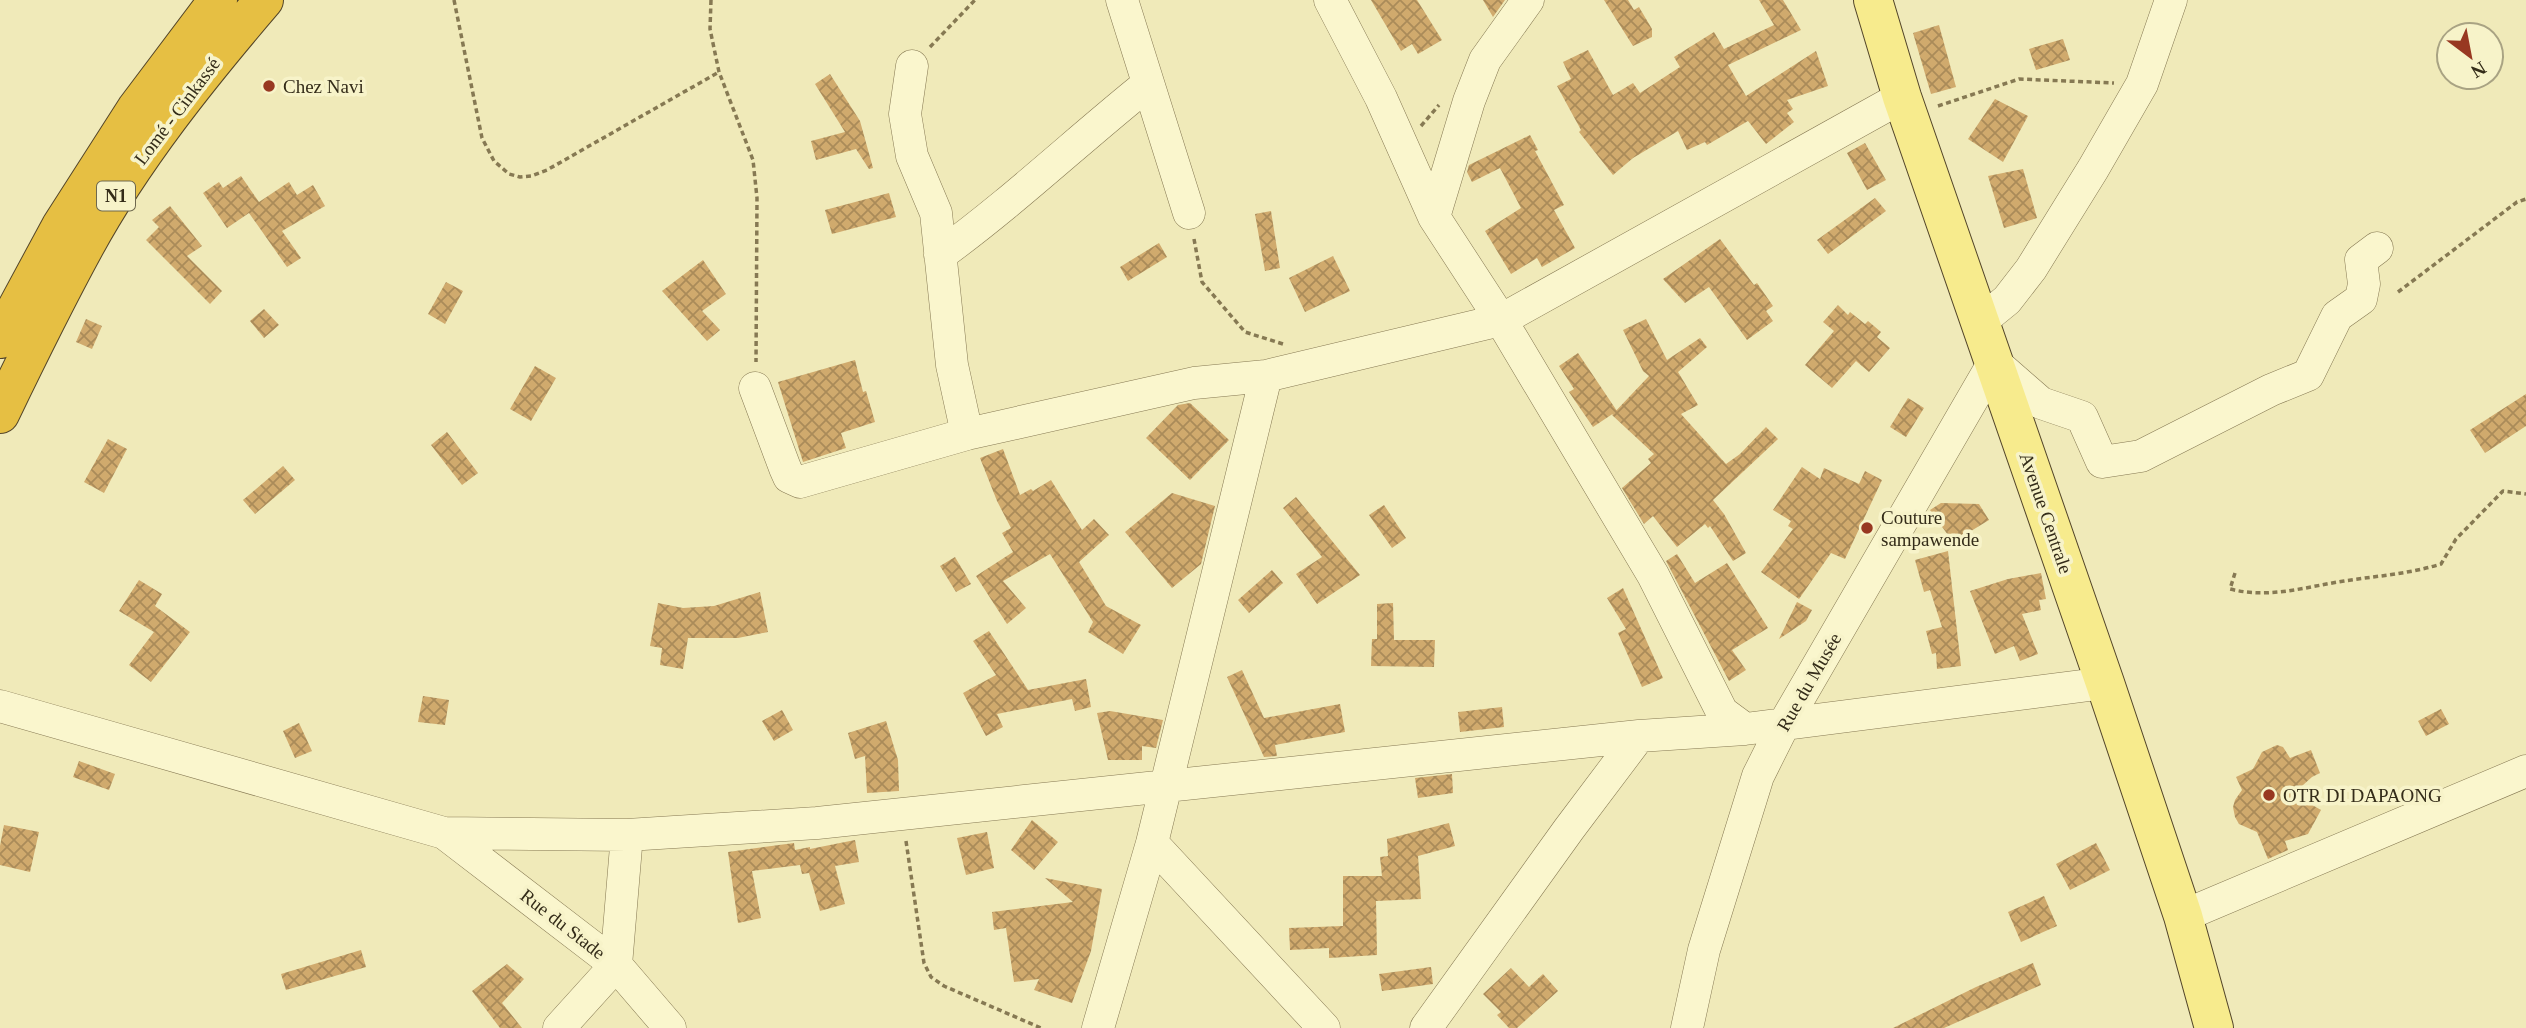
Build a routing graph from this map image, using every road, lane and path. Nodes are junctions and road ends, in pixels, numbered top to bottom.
1 (218, 0) edge
2 (264, 0) edge
3 (454, 0) edge
4 (710, 0) edge
5 (975, 0) edge
6 (1122, 0) edge
7 (1330, 0) edge
8 (1528, 0) edge
9 (1873, 0) edge
10 (2171, 0) edge
11 (912, 66) joint
12 (719, 72) junction
13 (1148, 84) junction
14 (2142, 84) junction
15 (1906, 106) junction
16 (2526, 199) edge
17 (1189, 213) joint
18 (1434, 217) junction
19 (2377, 248) dead end
20 (940, 255) junction
21 (2398, 292) dead end
22 (1501, 320) junction
23 (1980, 322) junction
24 (0, 339) edge
25 (1284, 344) dead end
26 (1994, 362) junction
27 (1266, 376) junction
28 (755, 388) joint
29 (0, 414) edge
30 (967, 434) junction
31 (2526, 494) edge
32 (2235, 573) dead end
33 (2105, 683) junction
34 (0, 706) edge
35 (1784, 724) junction
36 (1745, 729) junction
37 (1639, 737) junction
38 (2526, 771) edge
39 (1166, 786) junction
40 (902, 814) junction
41 (444, 833) junction
42 (627, 835) junction
43 (1152, 843) junction
44 (2183, 916) junction
45 (616, 964) junction
46 (559, 1028) edge
47 (670, 1028) edge
48 (1041, 1028) edge
49 (1098, 1028) edge
50 (1324, 1028) edge
51 (1426, 1028) edge
52 (1687, 1028) edge
53 (2214, 1028) edge

1 - 24 highway, Lomé - Cinkassé / N1
2 - 29 highway, Lomé - Cinkassé / N1
3 - 12 path
4 - 12 path
5 - 11 path
6 - 13 street
7 - 18 street
8 - 18 street
9 - 15 main road, Avenue Centrale
10 - 14 street
11 - 20 street
12 - 28 path
13 - 17 street
13 - 20 street
14 - 15 path
14 - 23 street
15 - 22 street
15 - 23 main road, Avenue Centrale
16 - 21 path
17 - 25 path
18 - 22 street
19 - 26 street
20 - 30 street
22 - 27 street
22 - 36 street
23 - 26 main road, Avenue Centrale
26 - 33 main road, Avenue Centrale
26 - 35 street, Rue du Musée
27 - 30 street
27 - 39 street
28 - 30 street
31 - 32 path
33 - 35 street
33 - 44 main road, Avenue Centrale
34 - 41 street
35 - 36 street
35 - 52 street, Rue du Musée
36 - 37 street
37 - 39 street
37 - 51 street
38 - 44 street
39 - 40 street
39 - 43 street
40 - 42 street
40 - 48 path
41 - 42 street
41 - 45 street, Rue du Stade
42 - 45 street
43 - 49 street
43 - 50 street
44 - 53 main road, Avenue Centrale
45 - 46 street
45 - 47 street, Rue du Stade

